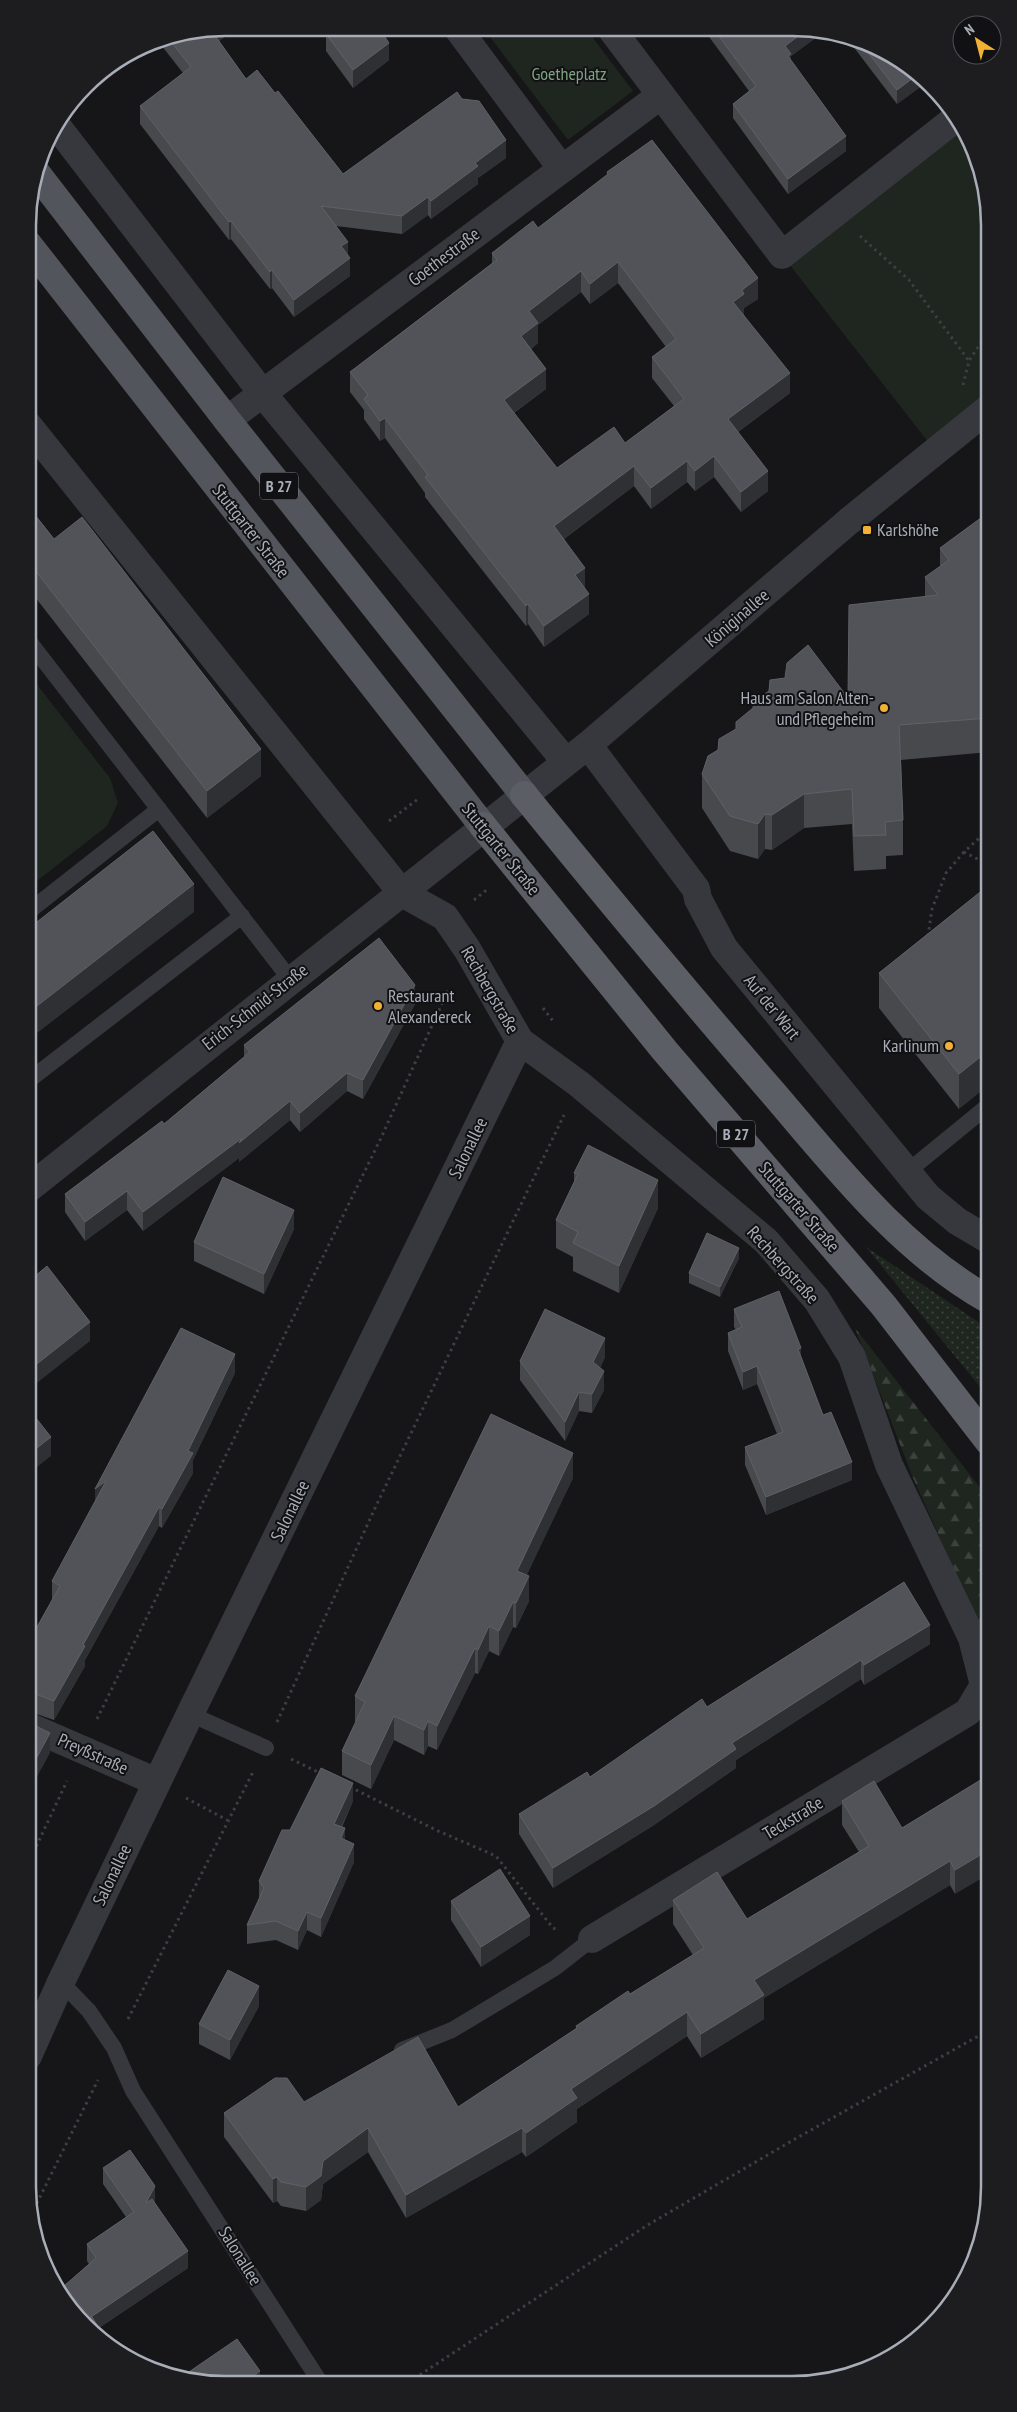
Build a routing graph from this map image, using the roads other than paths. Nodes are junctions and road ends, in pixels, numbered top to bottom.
1 (463, 36) edge
2 (616, 36) edge
3 (660, 95) junction
4 (950, 122) edge
5 (62, 132) edge
6 (562, 169) junction
7 (42, 180) edge
8 (36, 254) edge
9 (262, 394) junction
10 (981, 415) edge
11 (227, 420) junction
12 (36, 435) edge
13 (36, 650) edge
14 (588, 745) junction
15 (566, 762) junction
16 (524, 795) junction
17 (159, 809) junction
18 (483, 826) junction
19 (402, 893) junction
20 (36, 906) edge
21 (242, 916) junction
22 (290, 979) junction
23 (520, 1041) junction
24 (36, 1075) edge
25 (981, 1112) edge
26 (908, 1172) junction
27 (36, 1183) edge
28 (981, 1235) edge
29 (981, 1295) edge
30 (981, 1432) edge
31 (981, 1669) edge
32 (981, 1696) edge
33 (190, 1714) junction
34 (36, 1729) edge
35 (266, 1748) road end
36 (157, 1782) junction
37 (592, 1939) joint
38 (61, 1982) junction
39 (36, 2038) edge
40 (383, 2057) edge
41 (316, 2376) edge

1 - 6 street
2 - 3 street
3 - 4 street
3 - 6 street, Goethestraße
5 - 9 street
6 - 9 street, Goethestraße
7 - 11 main road, B 27
8 - 18 main road, Stuttgarter Straße / B 27
9 - 11 street, Goethestraße
9 - 15 street
10 - 14 street, Königinallee
11 - 16 main road, B 27
12 - 19 street
13 - 17 lane
14 - 15 street, Königinallee
14 - 26 street, Auf der Wart
15 - 16 street, Königinallee
16 - 18 street, Königinallee
16 - 29 highway, B 27
17 - 20 lane
17 - 21 lane
18 - 19 street, Erich-Schmid-Straße
18 - 30 highway, Stuttgarter Straße / B 27
19 - 22 street, Erich-Schmid-Straße
19 - 23 street, Rechbergstraße
21 - 22 lane
21 - 24 lane
22 - 27 street, Erich-Schmid-Straße
23 - 31 street, Rechbergstraße
23 - 33 street, Salonallee
25 - 26 lane
26 - 28 street, Auf der Wart
32 - 37 street, Teckstraße
33 - 35 lane
33 - 36 street, Salonallee
34 - 36 street, Preyßstraße
36 - 38 street, Salonallee
37 - 40 lane
38 - 39 street, Salonallee
38 - 41 lane, Salonallee

